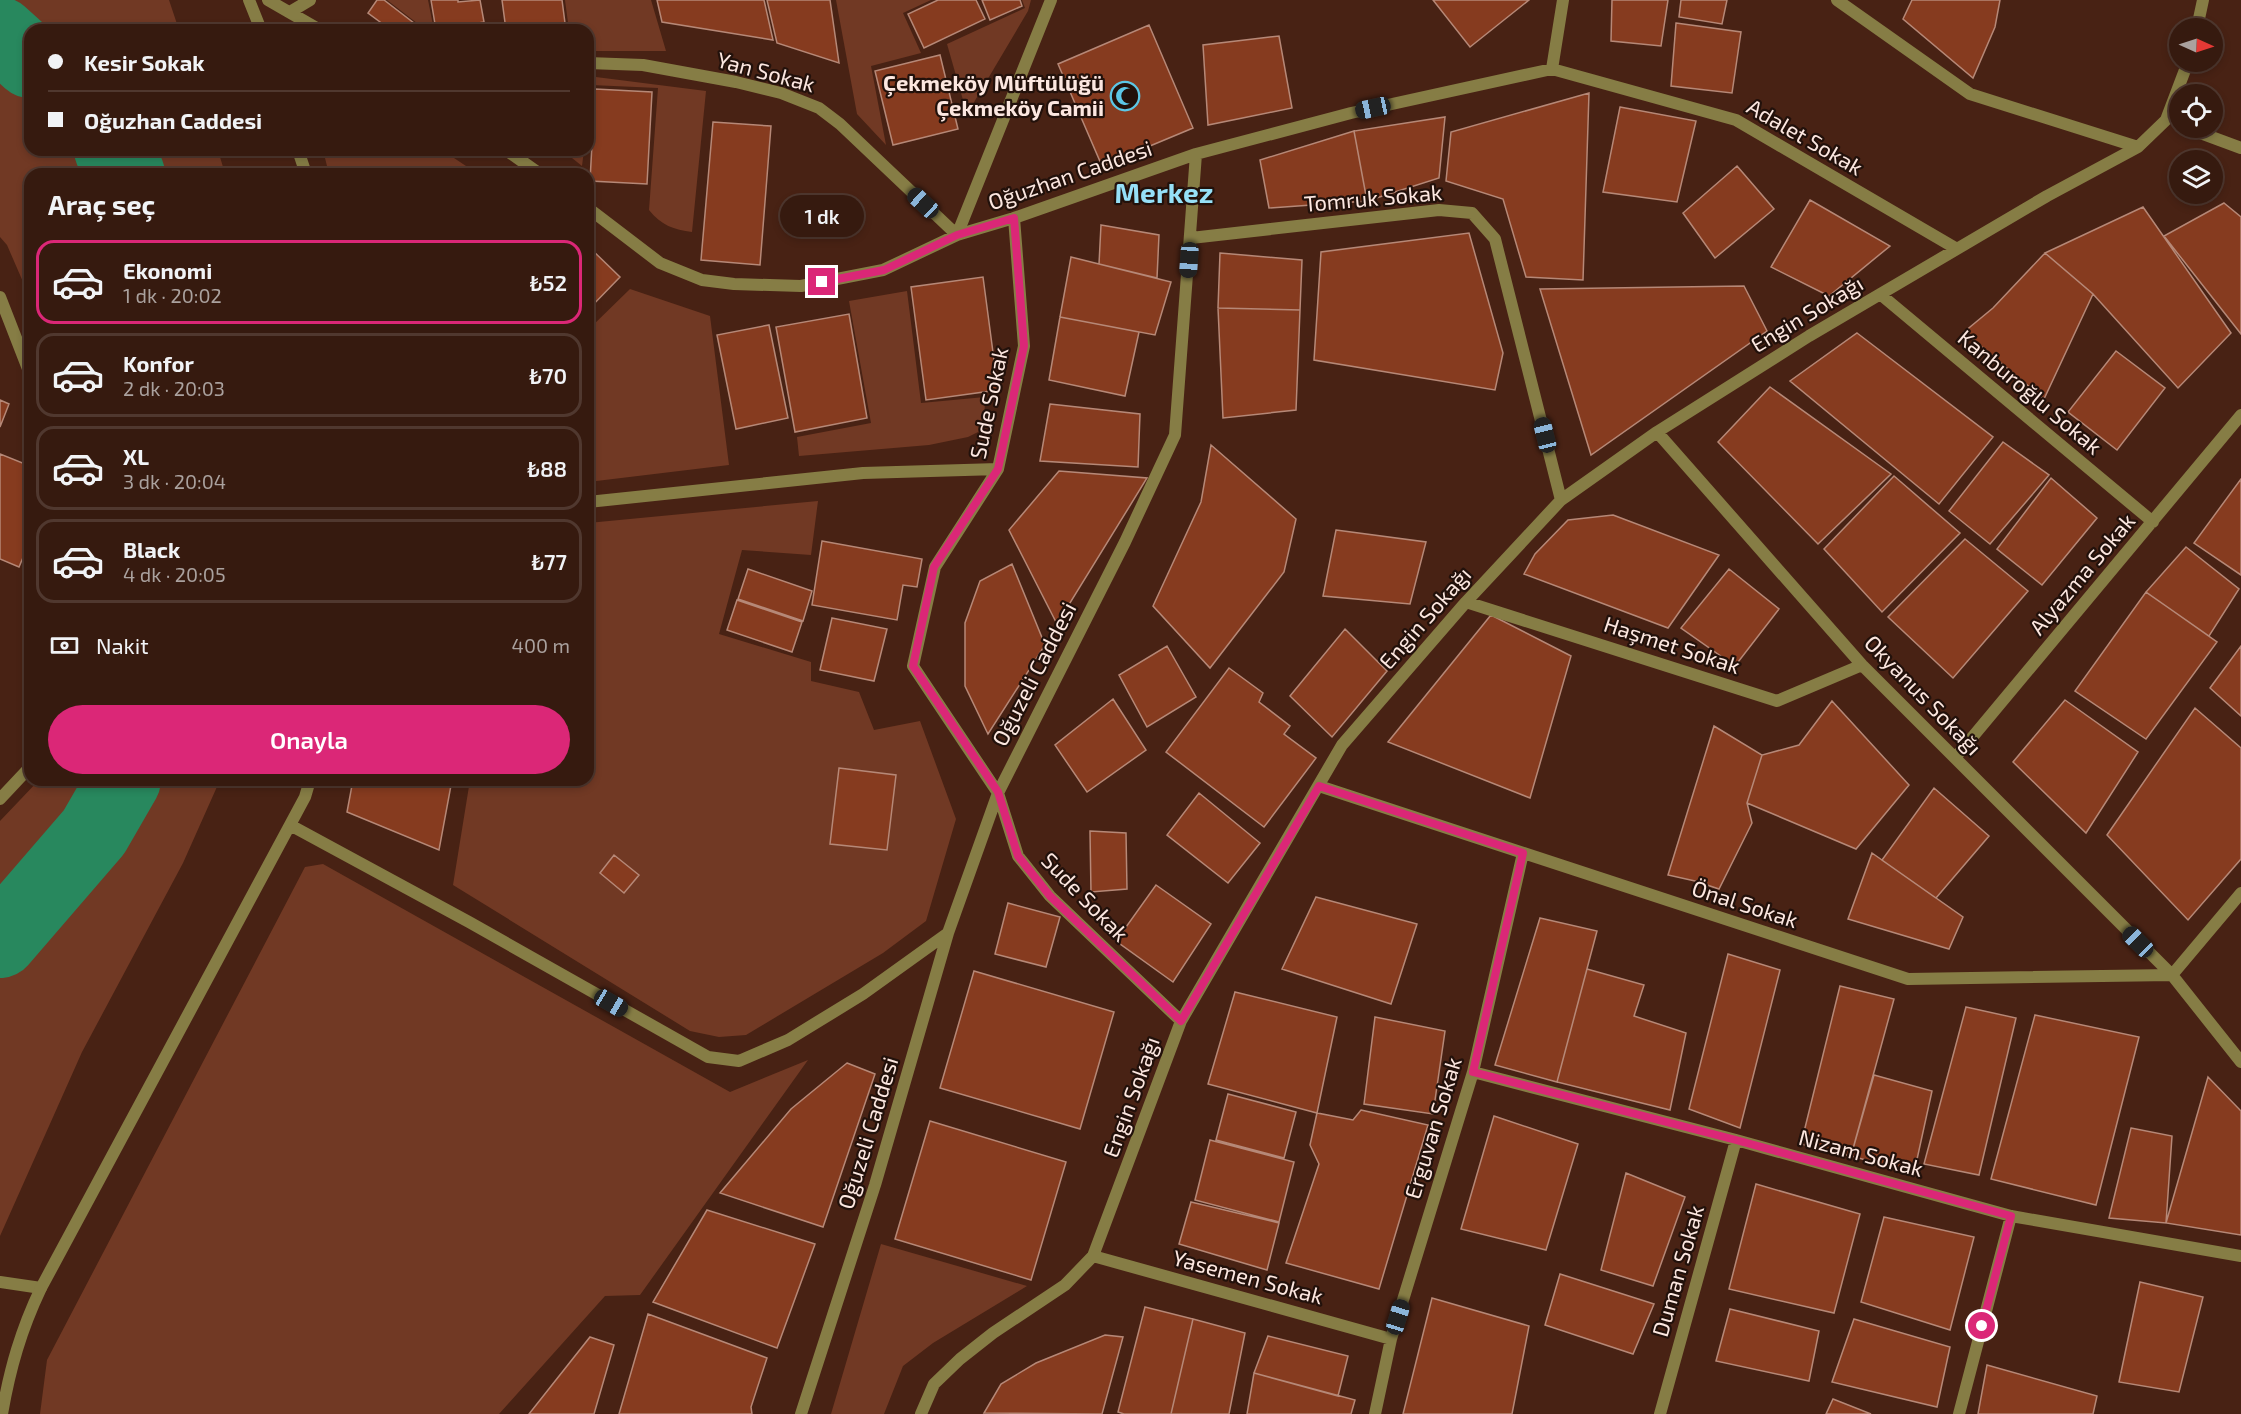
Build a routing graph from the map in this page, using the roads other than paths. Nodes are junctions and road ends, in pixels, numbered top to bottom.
1 (249, 0) edge
2 (268, 0) edge
3 (310, 0) edge
4 (1051, 0) edge
5 (1563, 0) edge
6 (1837, 0) edge
7 (2203, 0) edge
8 (290, 12) junction
9 (2199, 18) edge
10 (259, 24) edge
11 (310, 24) edge
12 (594, 63) edge
13 (1552, 69) junction
14 (2184, 72) edge
15 (2166, 120) junction
16 (2169, 121) edge
17 (2214, 138) edge
18 (2138, 147) junction
19 (2241, 148) edge
20 (1196, 154) junction
21 (514, 156) edge
22 (532, 168) edge
23 (594, 213) edge
24 (1014, 218) junction
25 (957, 235) junction
26 (1191, 238) junction
27 (1957, 249) junction
28 (1880, 294) junction
29 (0, 297) edge
30 (24, 359) edge
31 (2241, 416) edge
32 (1657, 432) junction
33 (998, 469) junction
34 (1561, 500) junction
35 (594, 501) edge
36 (2153, 522) junction
37 (1466, 602) junction
38 (1862, 664) junction
39 (1955, 758) junction
40 (24, 773) edge
41 (308, 786) edge
42 (1319, 786) junction
43 (998, 792) junction
44 (0, 799) edge
45 (290, 825) junction
46 (1523, 853) junction
47 (2241, 893) edge
48 (948, 933) junction
49 (2172, 975) junction
50 (1181, 1021) junction
51 (2241, 1062) edge
52 (1473, 1072) junction
53 (1736, 1140) junction
54 (2011, 1216) junction
55 (1093, 1256) junction
56 (2241, 1256) edge
57 (0, 1282) edge
58 (41, 1288) junction
59 (1391, 1339) junction
60 (2, 1414) edge
61 (801, 1414) edge
62 (921, 1414) edge
63 (1375, 1414) edge
64 (1660, 1414) edge
65 (1959, 1414) edge

1 - 10 street
2 - 8 street
3 - 8 street
4 - 25 street
5 - 13 street
6 - 18 street
7 - 9 street
8 - 11 street
12 - 25 street, Yan Sokak
13 - 20 street, Oğuzhan Caddesi
13 - 27 street, Adalet Sokak
14 - 15 street, Engin Sokağı
15 - 16 street
15 - 18 street, Engin Sokağı
17 - 19 street
18 - 27 street, Engin Sokağı
20 - 24 street, Oğuzhan Caddesi
20 - 26 street, Oğuzeli Caddesi
21 - 22 street
23 - 25 street, Oğuzhan Caddesi
24 - 25 street, Oğuzhan Caddesi
24 - 33 street, Sude Sokak
26 - 34 street, Tomruk Sokak
26 - 43 street, Oğuzeli Caddesi
27 - 28 street, Engin Sokağı
28 - 32 street, Engin Sokağı
28 - 36 street, Kanburoğlu Sokak
29 - 30 street
31 - 36 street, Alyazma Sokak
32 - 34 street, Engin Sokağı
32 - 38 street, Okyanus Sokağı
33 - 35 street
33 - 43 street, Sude Sokak
34 - 37 street, Engin Sokağı
36 - 39 street, Alyazma Sokak
37 - 38 street, Haşmet Sokak
37 - 42 street, Engin Sokağı
38 - 39 street, Okyanus Sokağı
39 - 49 street, Okyanus Sokağı
40 - 44 street
41 - 45 street
42 - 46 street, Önal Sokak
42 - 50 street, Engin Sokağı
43 - 48 street, Oğuzeli Caddesi
43 - 50 street, Sude Sokak
45 - 48 street
45 - 58 street
46 - 49 street, Önal Sokak
46 - 52 street, Erguvan Sokak
47 - 49 street
48 - 61 street, Oğuzeli Caddesi
49 - 51 street, Okyanus Sokağı
50 - 55 street, Engin Sokağı
52 - 53 street, Nizam Sokak
52 - 59 street, Erguvan Sokak
53 - 54 street, Nizam Sokak
53 - 64 street, Duman Sokak
54 - 56 street, Nizam Sokak
54 - 65 street
55 - 59 street, Yasemen Sokak
55 - 62 street, Engin Sokağı
57 - 58 street
58 - 60 street
59 - 63 street, Erguvan Sokak

